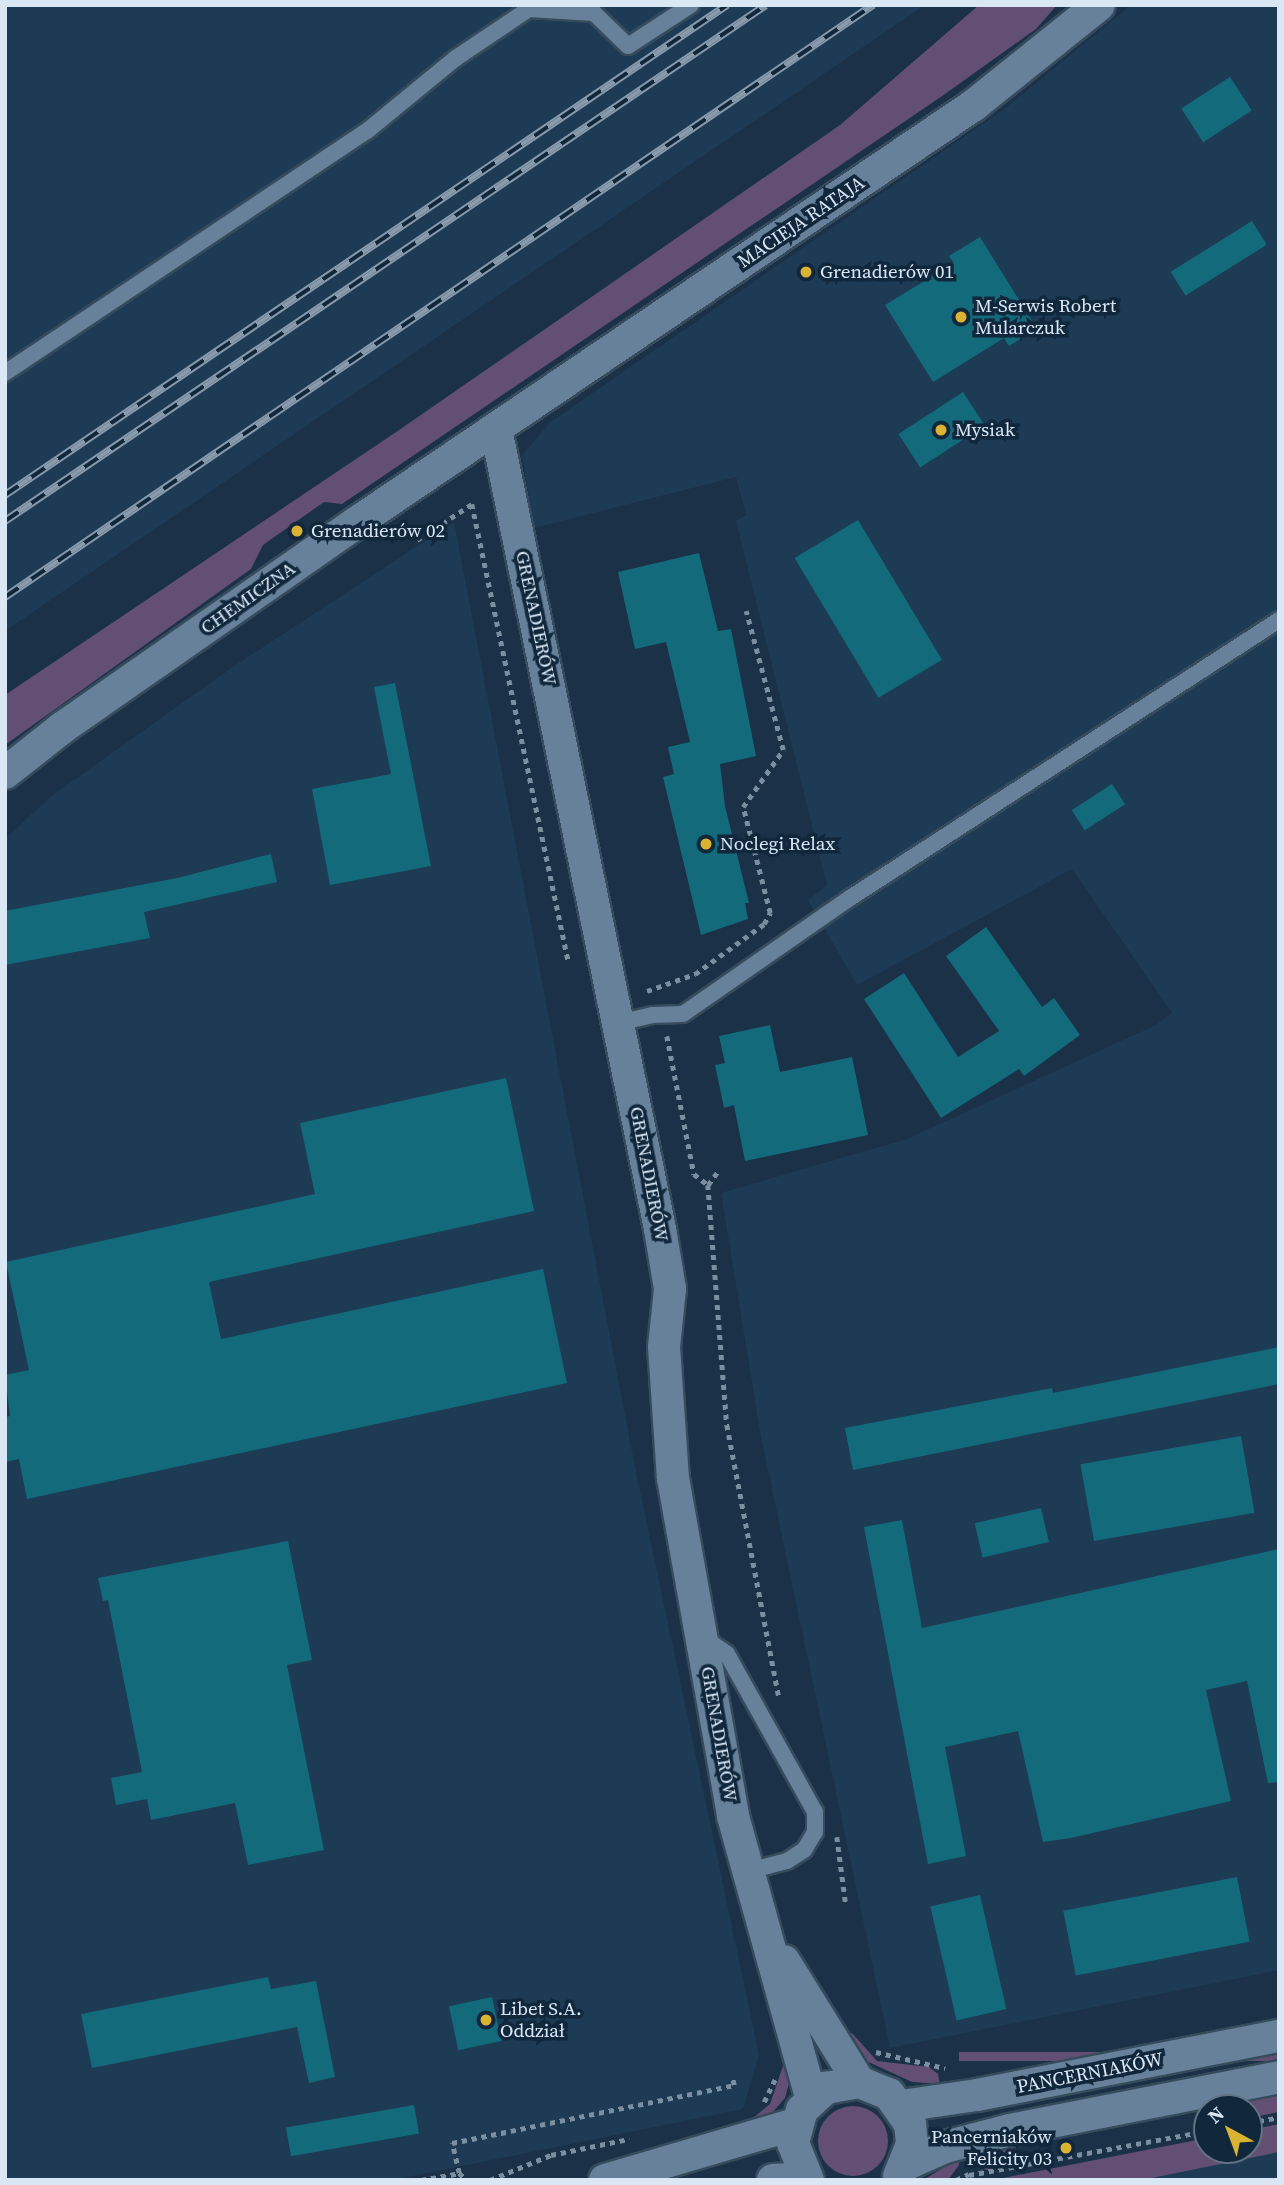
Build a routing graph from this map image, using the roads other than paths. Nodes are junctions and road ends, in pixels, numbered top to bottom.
1 (691, 5) edge
2 (1099, 5) edge
3 (5, 373) edge
4 (496, 429) junction
5 (1279, 620) edge
6 (5, 772) edge
7 (618, 1023) junction
8 (703, 1637) junction
9 (748, 1871) junction
10 (763, 1923) junction
11 (1279, 2036) edge
12 (1279, 2077) edge
13 (859, 2082) junction
14 (901, 2106) junction
15 (803, 2111) junction
16 (902, 2172) edge
17 (807, 2179) edge
18 (605, 2180) edge
19 (773, 2180) edge

1 - 3 lane
2 - 4 street, MACIEJA RATAJA
4 - 6 street, CHEMICZNA
4 - 7 street, GRENADIERÓW
5 - 7 lane
7 - 8 street, GRENADIERÓW
8 - 9 street, GRENADIERÓW
8 - 9 lane
9 - 10 street, GRENADIERÓW
10 - 13 street
10 - 15 street
11 - 14 street, PANCERNIAKÓW
12 - 16 street, PANCERNIAKÓW
13 - 14 street
13 - 15 street
14 - 16 street
15 - 17 street
15 - 18 street
17 - 19 street

